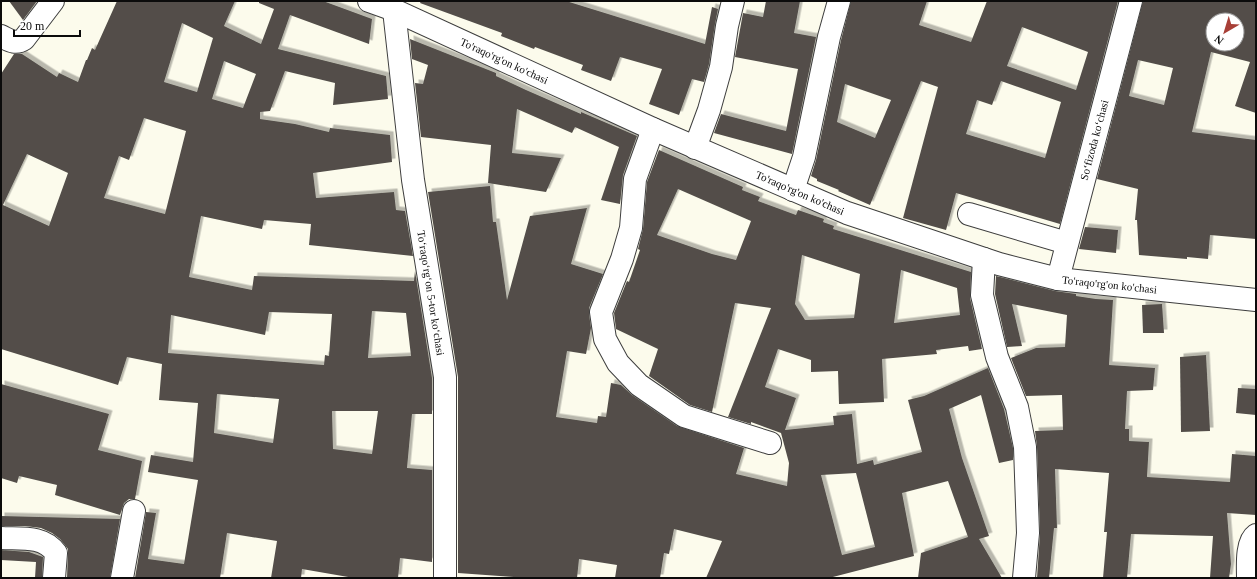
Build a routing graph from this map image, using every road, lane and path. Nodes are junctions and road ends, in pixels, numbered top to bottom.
1 (53, 1) edge
2 (369, 1) edge
3 (733, 1) edge
4 (839, 1) edge
5 (1131, 1) edge
6 (394, 10) junction
7 (1, 36) edge
8 (653, 129) junction
9 (695, 148) junction
10 (793, 190) junction
11 (969, 214) dead end
12 (1067, 243) junction
13 (984, 259) junction
14 (1058, 279) junction
15 (1256, 300) edge
16 (770, 443) dead end
17 (134, 511) dead end
18 (1256, 535) edge
19 (1, 538) edge
20 (54, 578) edge
21 (122, 578) edge
22 (445, 578) edge
23 (1024, 578) edge
24 (1248, 578) edge

1 - 7 street
2 - 6 street, To'raqo'rg'on ko'chasi
3 - 9 street
4 - 10 street
5 - 12 street, Soʻfizoda koʻchasi
6 - 8 street, To'raqo'rg'on ko'chasi
6 - 22 street, Toʻraqoʻrgʻon 5-tor koʻchasi
8 - 9 street, To'raqo'rg'on ko'chasi
8 - 16 street
9 - 10 street, To'raqo'rg'on ko'chasi
10 - 13 street, To'raqo'rg'on ko'chasi
11 - 12 street
12 - 14 street, Soʻfizoda koʻchasi
13 - 14 street, To'raqo'rg'on ko'chasi
13 - 23 street
14 - 15 street, To'raqo'rg'on ko'chasi
17 - 21 street
18 - 24 street
19 - 20 street

